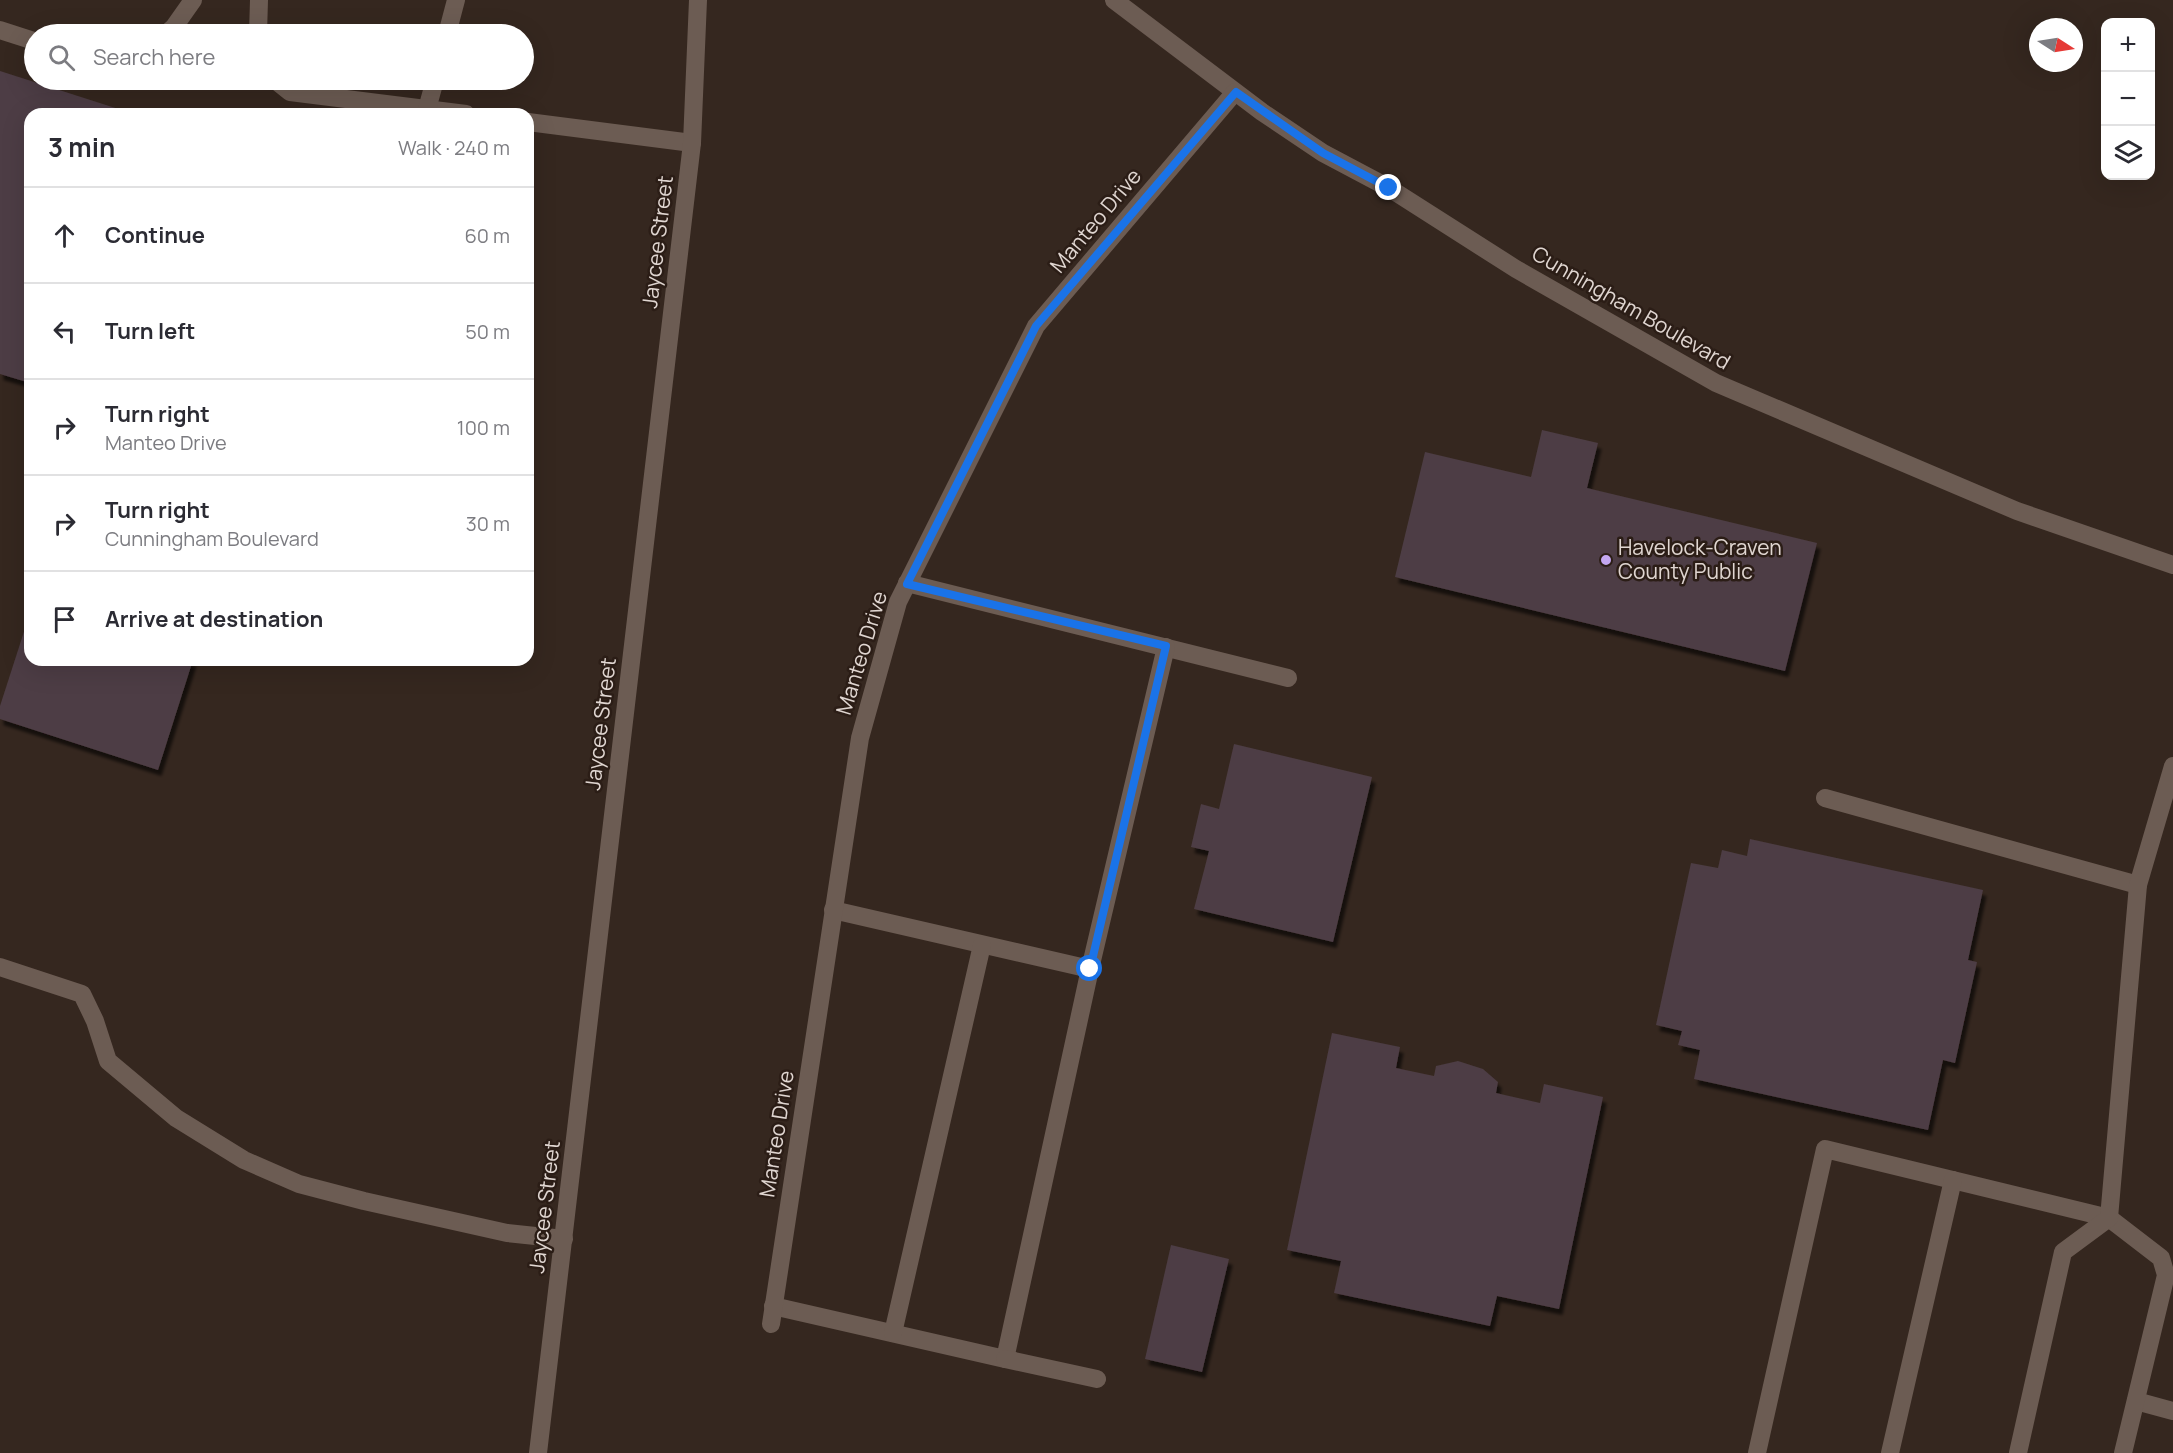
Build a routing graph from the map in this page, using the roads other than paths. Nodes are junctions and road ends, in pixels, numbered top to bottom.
1 (194, 0) edge
2 (259, 0) edge
3 (456, 0) edge
4 (698, 0) edge
5 (1114, 0) edge
6 (176, 24) edge
7 (258, 24) edge
8 (450, 24) edge
9 (0, 30) edge
10 (24, 38) edge
11 (288, 90) edge
12 (432, 90) edge
13 (1236, 92) junction
14 (419, 108) edge
15 (427, 108) edge
16 (534, 123) edge
17 (692, 143) junction
18 (2173, 566) edge
19 (907, 584) junction
20 (1166, 646) junction
21 (1288, 678) dead end
22 (2173, 766) edge
23 (1825, 798) dead end
24 (2138, 885) junction
25 (833, 910) junction
26 (982, 945) junction
27 (0, 967) edge
28 (1090, 969) junction
29 (1953, 1180) junction
30 (2109, 1218) junction
31 (564, 1239) junction
32 (893, 1333) junction
33 (1005, 1359) junction
34 (1097, 1379) dead end
35 (2136, 1401) junction
36 (2173, 1410) edge
37 (538, 1453) edge
38 (1756, 1453) edge
39 (1890, 1453) edge
40 (2018, 1453) edge
41 (2123, 1453) edge

1 - 6 street
2 - 7 street
3 - 8 street
4 - 17 street, Jaycee Street
5 - 13 street, Cunningham Boulevard
9 - 10 street
11 - 14 street
12 - 15 street
13 - 18 street, Cunningham Boulevard
13 - 19 street, Manteo Drive
16 - 17 street
17 - 31 street, Jaycee Street
19 - 20 street
19 - 25 street, Manteo Drive
20 - 21 street
20 - 28 street
22 - 24 street
23 - 24 street
24 - 30 street
25 - 26 street
25 - 32 street, Manteo Drive
26 - 28 street
26 - 32 street
27 - 31 street
28 - 33 street
29 - 30 street
29 - 38 street
29 - 39 street
30 - 35 street
30 - 40 street
31 - 37 street, Jaycee Street
32 - 33 street
33 - 34 street
35 - 36 street
35 - 41 street

